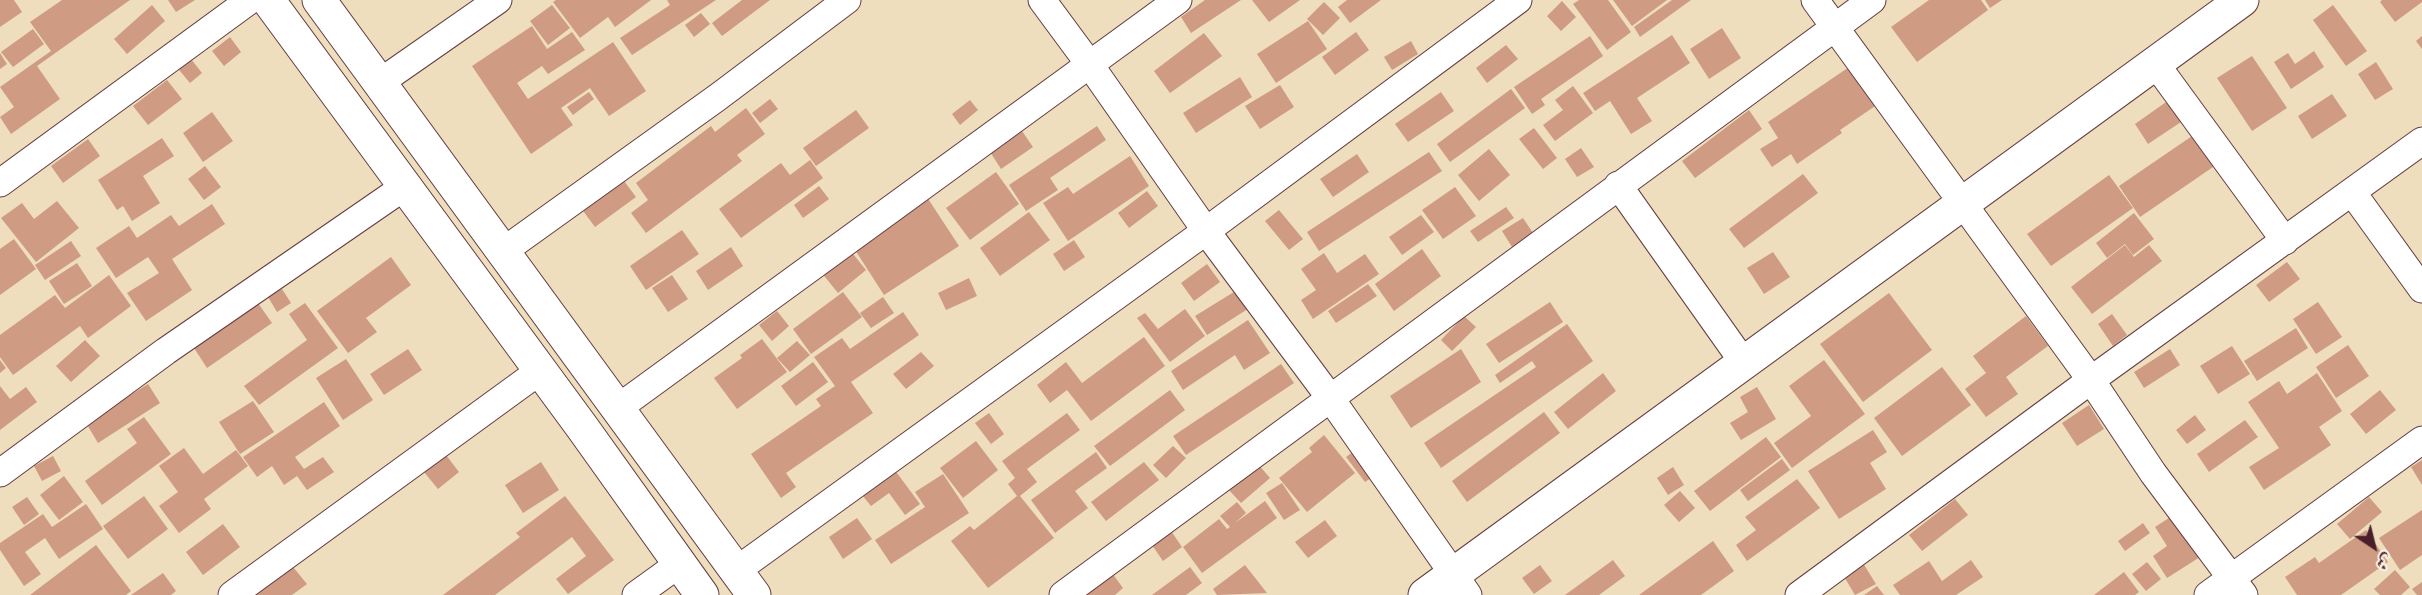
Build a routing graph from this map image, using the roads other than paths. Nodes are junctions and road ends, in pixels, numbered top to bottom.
1 (250, 0) edge
2 (268, 0) edge
3 (319, 0) edge
4 (498, 0) edge
5 (847, 0) edge
6 (1042, 0) edge
7 (1178, 0) edge
8 (1518, 0) edge
9 (1815, 0) edge
10 (1872, 0) edge
11 (2242, 0) edge
12 (1835, 27) junction
13 (2155, 63) junction
14 (1090, 65) junction
15 (379, 83) junction
16 (2422, 141) edge
17 (0, 183) edge
18 (1618, 185) junction
19 (404, 187) junction
20 (2352, 192) junction
21 (1961, 204) junction
22 (1206, 231) junction
23 (2285, 241) junction
24 (502, 252) junction
25 (2422, 288) edge
26 (1744, 363) junction
27 (541, 370) junction
28 (2091, 380) junction
29 (1331, 399) junction
30 (618, 408) junction
31 (2422, 440) edge
32 (0, 473) edge
33 (679, 564) junction
34 (745, 582) edge
35 (1460, 585) edge
36 (2238, 586) edge
37 (232, 595) edge
38 (636, 595) edge
39 (702, 595) edge
40 (1063, 595) edge
41 (1425, 595) edge
42 (1799, 595) edge
43 (2208, 595) edge

1 - 17 street
2 - 19 main road
3 - 15 main road
4 - 15 street
5 - 24 street
6 - 14 street
7 - 14 street
8 - 22 street
9 - 12 street
10 - 12 street
11 - 13 main road
12 - 18 street
12 - 21 street
13 - 21 main road
13 - 23 street
14 - 22 street
14 - 30 street
15 - 24 main road
16 - 20 street
18 - 26 street
18 - 29 street
19 - 27 main road
19 - 32 street
20 - 23 street
20 - 25 street
21 - 26 main road
21 - 28 street
22 - 29 street
22 - 34 street
23 - 28 street
24 - 30 main road
26 - 35 main road
27 - 33 main road
27 - 37 street
28 - 36 street
28 - 42 street
29 - 35 street
29 - 40 street
30 - 34 main road
31 - 36 street
33 - 38 street
33 - 39 main road
35 - 41 main road
36 - 43 street

